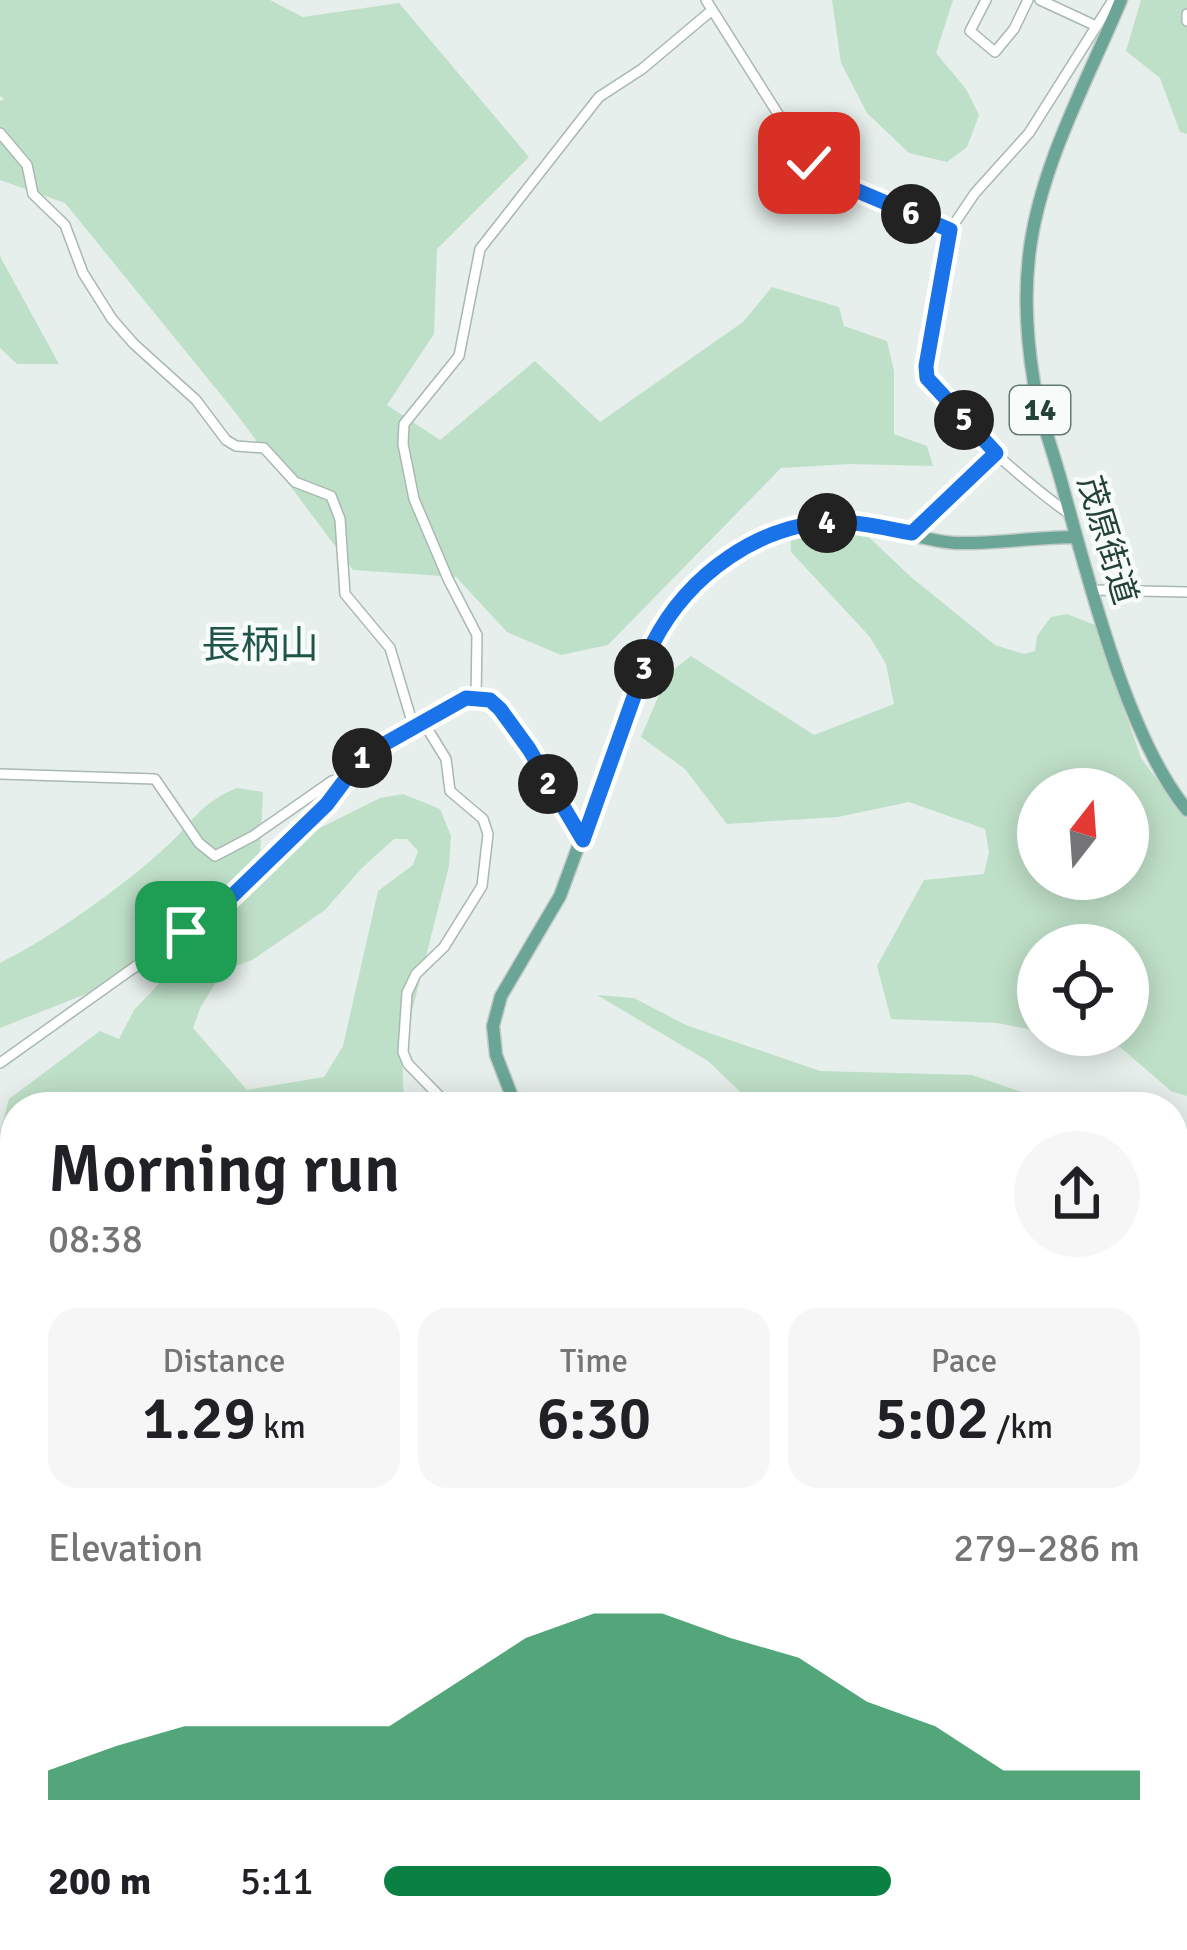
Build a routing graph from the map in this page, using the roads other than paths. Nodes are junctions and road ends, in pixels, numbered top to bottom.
1 (986, 0) edge
2 (1028, 0) edge
3 (1040, 0) edge
4 (1117, 0) edge
5 (708, 5) edge
6 (1094, 25) junction
7 (0, 134) edge
8 (950, 230) junction
9 (996, 453) junction
10 (1071, 515) junction
11 (912, 533) junction
12 (1076, 537) junction
13 (1092, 590) junction
14 (1187, 592) edge
15 (476, 698) junction
16 (417, 722) junction
17 (0, 774) edge
18 (347, 778) junction
19 (1187, 810) edge
20 (583, 840) junction
21 (0, 1063) edge
22 (435, 1092) edge
23 (510, 1092) edge

1 - 2 street
3 - 6 street
4 - 6 street
4 - 10 main road, 茂原街道 / 14
5 - 8 street
5 - 15 street
6 - 8 street
7 - 16 street
8 - 9 street
9 - 10 street
9 - 11 street
10 - 12 main road, 茂原街道 / 14
11 - 12 main road
11 - 20 main road
12 - 13 main road, 茂原街道 / 14
13 - 14 street
13 - 19 main road, 茂原街道 / 14
15 - 16 street
15 - 20 street
16 - 18 street
16 - 22 street
17 - 18 street
18 - 21 street
20 - 23 main road

